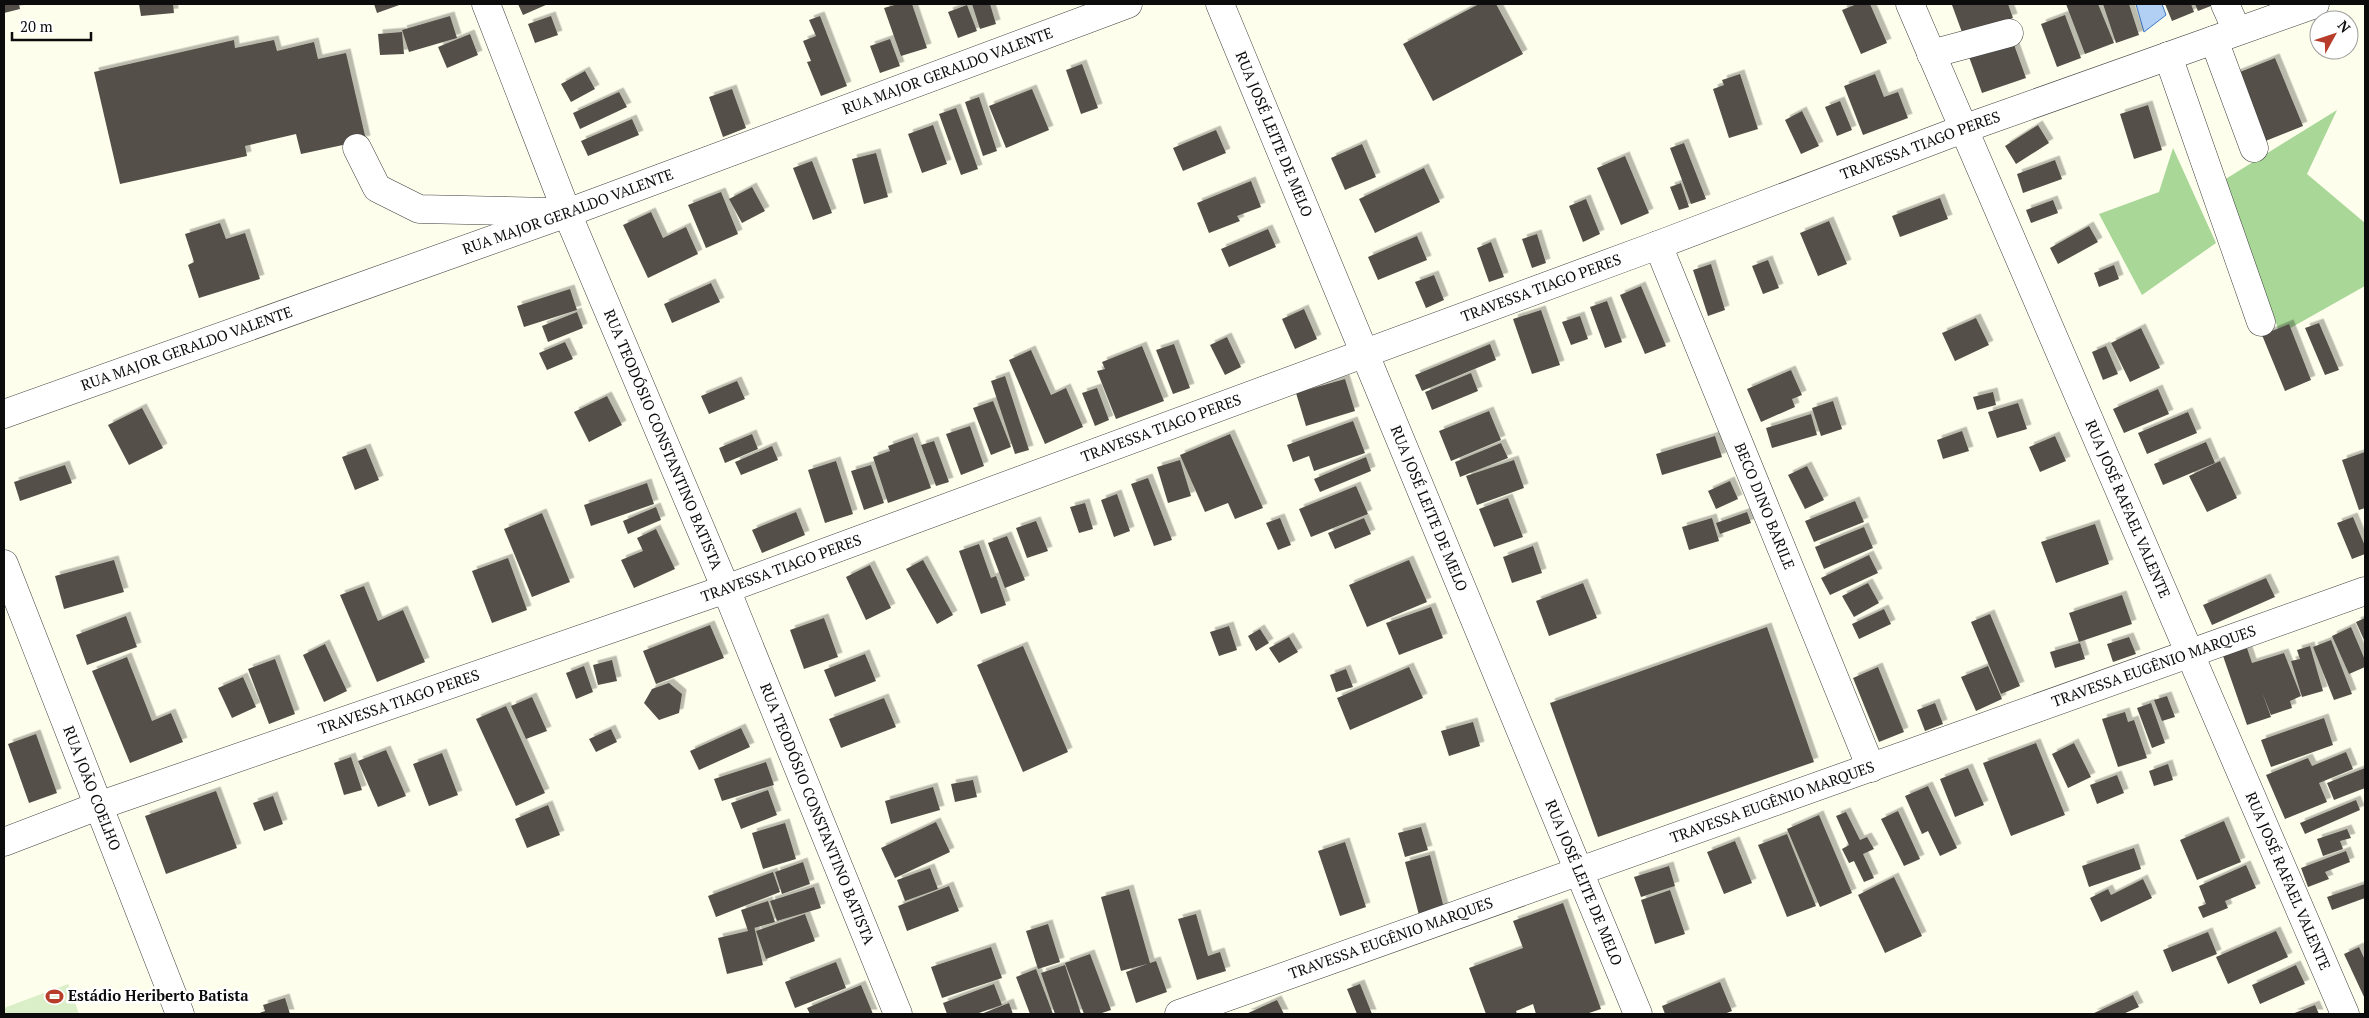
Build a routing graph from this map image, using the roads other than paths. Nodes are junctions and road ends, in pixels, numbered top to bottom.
1 (486, 4) edge
2 (1128, 4) edge
3 (1220, 4) edge
4 (1910, 4) edge
5 (2225, 4) edge
6 (2315, 4) edge
7 (2009, 33) dead end
8 (2225, 36) junction
9 (1931, 54) junction
10 (2168, 56) junction
11 (1963, 129) junction
12 (357, 148) dead end
13 (2254, 148) dead end
14 (567, 213) junction
15 (1658, 245) junction
16 (2262, 322) dead end
17 (1365, 352) junction
18 (4, 414) edge
19 (4, 564) edge
20 (726, 589) junction
21 (2365, 591) edge
22 (2189, 655) junction
23 (1871, 768) junction
24 (98, 806) junction
25 (4, 842) edge
26 (1578, 870) junction
27 (180, 1014) edge
28 (898, 1014) edge
29 (1179, 1014) edge
30 (1638, 1014) edge
31 (2345, 1014) edge

1 - 14 street, RUA TEODÓSIO CONSTANTINO BATISTA
2 - 14 street, RUA MAJOR GERALDO VALENTE
3 - 17 street, RUA JOSÉ LEITE DE MELO
4 - 9 street, RUA JOSÉ RAFAEL VALENTE
5 - 8 street
6 - 8 street, TRAVESSA TIAGO PERES
7 - 9 street
8 - 10 street, TRAVESSA TIAGO PERES
8 - 13 street
9 - 11 street, RUA JOSÉ RAFAEL VALENTE
10 - 11 street, TRAVESSA TIAGO PERES
10 - 16 street
11 - 15 street, TRAVESSA TIAGO PERES
11 - 22 street, RUA JOSÉ RAFAEL VALENTE
12 - 14 street
14 - 18 street, RUA MAJOR GERALDO VALENTE
14 - 20 street, RUA TEODÓSIO CONSTANTINO BATISTA
15 - 17 street, TRAVESSA TIAGO PERES
15 - 23 street, BECO DINO BARILE
17 - 20 street, TRAVESSA TIAGO PERES
17 - 26 street, RUA JOSÉ LEITE DE MELO
19 - 24 street, RUA JOÃO COELHO
20 - 24 street, TRAVESSA TIAGO PERES
20 - 28 street, RUA TEODÓSIO CONSTANTINO BATISTA
21 - 22 street, TRAVESSA EUGÊNIO MARQUES
22 - 23 street, TRAVESSA EUGÊNIO MARQUES
22 - 31 street, RUA JOSÉ RAFAEL VALENTE
23 - 26 street, TRAVESSA EUGÊNIO MARQUES
24 - 25 street, TRAVESSA TIAGO PERES
24 - 27 street, RUA JOÃO COELHO
26 - 29 street, TRAVESSA EUGÊNIO MARQUES
26 - 30 street, RUA JOSÉ LEITE DE MELO

